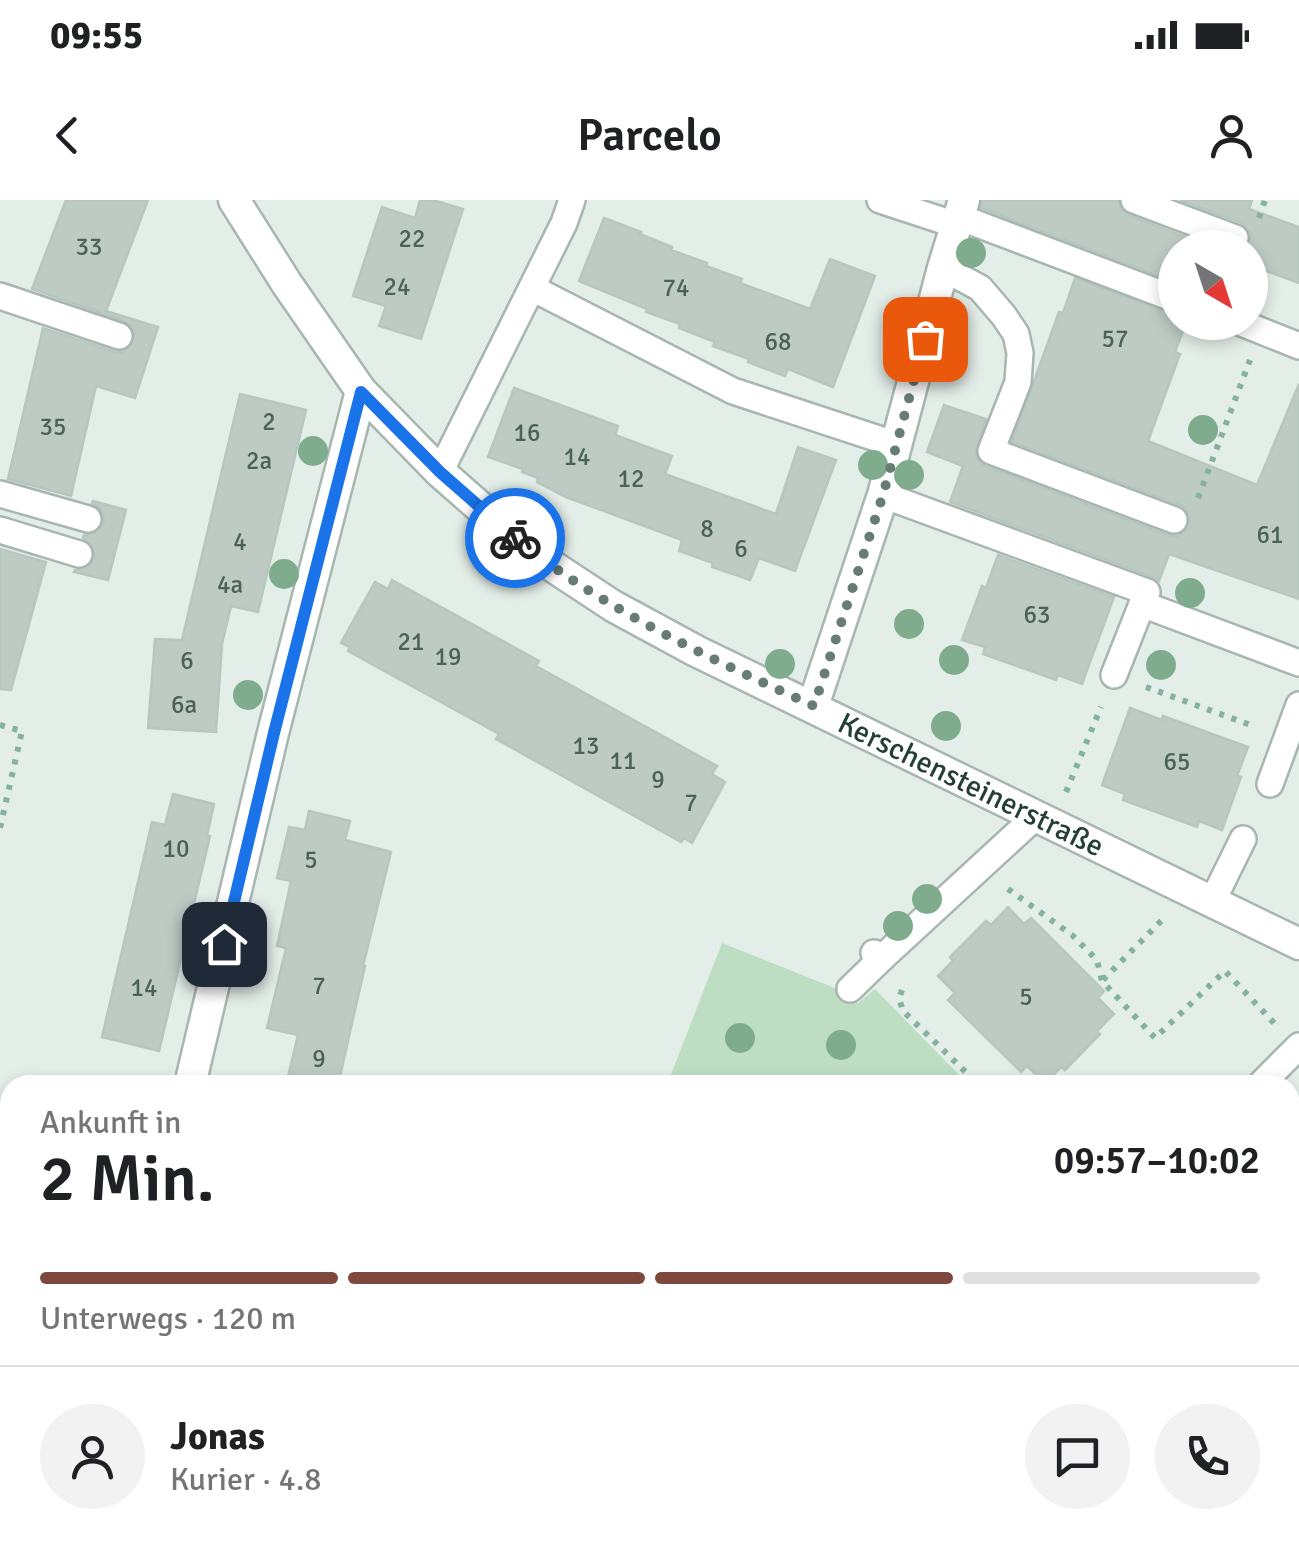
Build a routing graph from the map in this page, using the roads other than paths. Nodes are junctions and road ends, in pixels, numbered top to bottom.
1 (234, 200) edge
2 (572, 200) edge
3 (880, 200) edge
4 (1134, 200) edge
5 (960, 214) edge
6 (1214, 230) edge
7 (944, 268) junction
8 (532, 288) junction
9 (1158, 291) edge
10 (0, 296) edge
11 (1268, 333) edge
12 (119, 336) dead end
13 (1299, 346) edge
14 (361, 392) junction
15 (897, 446) junction
16 (440, 472) junction
17 (0, 494) edge
18 (883, 495) junction
19 (88, 519) dead end
20 (1174, 520) dead end
21 (0, 530) edge
22 (79, 554) dead end
23 (1142, 604) junction
24 (1299, 663) edge
25 (1114, 675) road end
26 (1299, 705) edge
27 (814, 706) junction
28 (1270, 784) dead end
29 (1043, 821) junction
30 (1243, 839) dead end
31 (1200, 897) junction
32 (1299, 944) edge
33 (850, 989) dead end
34 (1299, 1047) edge
35 (192, 1075) edge
36 (1270, 1075) edge

1 - 14 street, Kerschensteinerstraße
2 - 8 lane
3 - 5 lane
4 - 6 lane
5 - 7 street
5 - 9 lane
7 - 15 street
7 - 20 lane
8 - 15 lane
8 - 16 lane
10 - 12 lane
11 - 13 lane
14 - 16 street, Kerschensteinerstraße
14 - 35 street
15 - 18 street
16 - 27 street, Kerschensteinerstraße
17 - 19 lane
18 - 23 lane
18 - 27 street
21 - 22 lane
23 - 24 lane
23 - 25 lane
26 - 28 lane
27 - 29 street, Kerschensteinerstraße
29 - 31 street, Kerschensteinerstraße
29 - 33 lane
30 - 31 lane
31 - 32 street, Kerschensteinerstraße
34 - 36 lane

